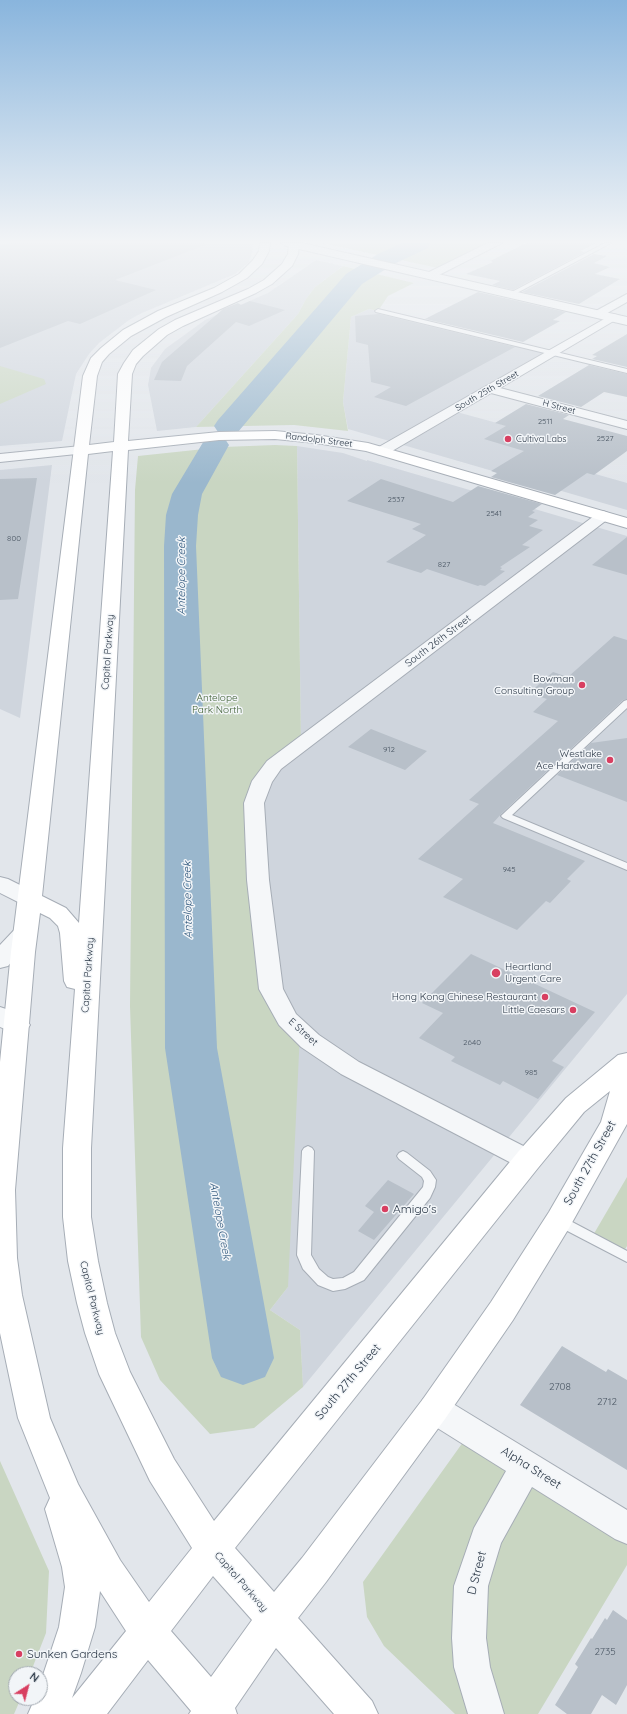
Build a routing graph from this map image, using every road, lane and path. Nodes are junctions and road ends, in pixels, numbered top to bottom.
1 (143, 323) edge
2 (179, 323) edge
3 (428, 323) edge
4 (603, 323) edge
5 (552, 353) junction
6 (627, 371) edge
7 (490, 389) junction
8 (627, 425) edge
9 (120, 446) junction
10 (81, 450) junction
11 (382, 452) junction
12 (0, 458) edge
13 (603, 516) junction
14 (627, 523) edge
15 (627, 703) edge
16 (274, 765) joint
17 (627, 866) edge
18 (0, 884) edge
19 (30, 899) junction
20 (25, 932) junction
21 (0, 960) edge
22 (8, 1021) edge
23 (82, 1062) junction
24 (627, 1062) edge
25 (627, 1076) edge
26 (308, 1151) dead end
27 (403, 1156) dead end
28 (528, 1160) junction
29 (559, 1220) junction
30 (627, 1257) edge
31 (434, 1409) junction
32 (34, 1418) junction
33 (528, 1466) junction
34 (627, 1528) edge
35 (213, 1550) junction
36 (274, 1620) junction
37 (148, 1632) junction
38 (212, 1712) edge
39 (47, 1714) edge
40 (83, 1714) edge
41 (359, 1714) edge
42 (486, 1714) edge

1 - 10 main road
2 - 9 main road, Capitol Parkway
3 - 5 lane
4 - 5 street, South 25th Street
5 - 6 lane
5 - 7 street, South 25th Street
7 - 8 street, H Street
7 - 11 street, South 25th Street
9 - 10 main road, Randolph Street
9 - 11 main road, Randolph Street
9 - 23 main road, Capitol Parkway
10 - 12 street, Randolph Street
10 - 19 main road
11 - 13 main road, Randolph Street
13 - 14 main road, Randolph Street
13 - 16 street, South 26th Street
15 - 17 lane
16 - 28 street, E Street
18 - 19 street
19 - 20 main road
19 - 23 main road
20 - 21 street
20 - 22 main road
22 - 32 main road
23 - 35 main road, Capitol Parkway
24 - 28 main road, South 27th Street
25 - 29 main road, South 27th Street
26 - 27 lane
28 - 35 main road, South 27th Street
29 - 30 lane
29 - 31 main road, South 27th Street
31 - 33 street, Alpha Street
31 - 36 main road, South 27th Street
32 - 37 main road
32 - 39 main road
33 - 34 street, Alpha Street
33 - 42 street, D Street
35 - 36 main road, Capitol Parkway
35 - 37 main road, South 27th Street
36 - 38 main road, South 27th Street
36 - 41 main road, Capitol Parkway
37 - 38 main road
37 - 40 main road, South 27th Street

